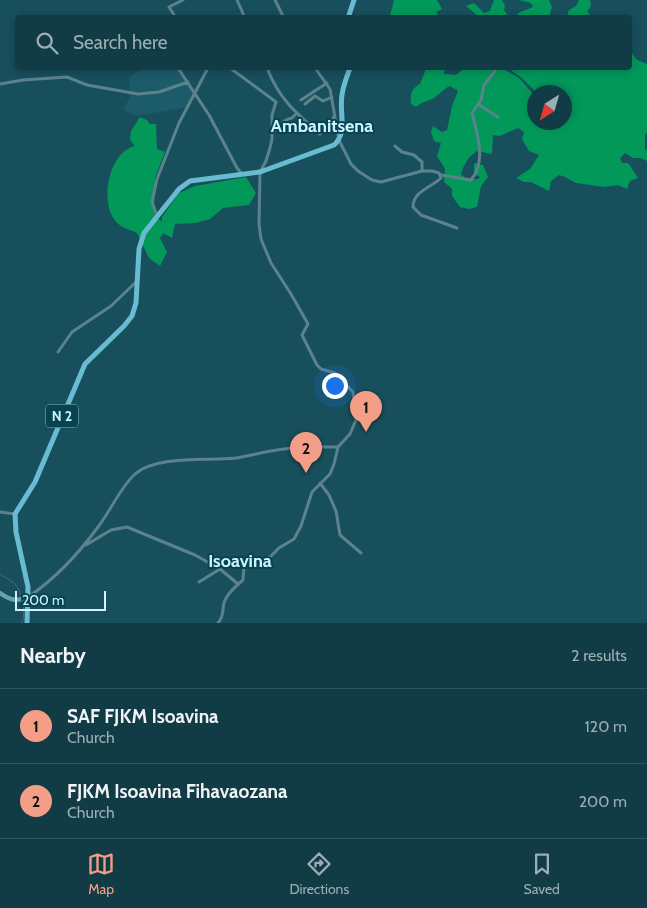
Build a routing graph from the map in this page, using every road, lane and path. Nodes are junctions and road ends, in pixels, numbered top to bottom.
1 (183, 0) edge
2 (236, 0) edge
3 (275, 0) edge
4 (354, 0) edge
5 (174, 15) edge
6 (244, 15) edge
7 (282, 15) edge
8 (349, 15) edge
9 (179, 70) edge
10 (207, 70) edge
11 (233, 70) edge
12 (268, 70) edge
13 (317, 70) edge
14 (349, 70) edge
15 (495, 71) dead end
16 (188, 82) junction
17 (327, 83) junction
18 (0, 84) edge
19 (195, 92) junction
20 (332, 97) junction
21 (302, 100) dead end
22 (305, 104) dead end
23 (478, 104) junction
24 (296, 114) junction
25 (335, 117) junction
26 (498, 117) dead end
27 (272, 133) junction
28 (339, 140) junction
29 (395, 146) dead end
30 (422, 171) junction
31 (260, 172) junction
32 (243, 175) junction
33 (441, 175) junction
34 (157, 216) junction
35 (456, 228) dead end
36 (137, 281) junction
37 (58, 352) dead end
38 (338, 447) junction
39 (320, 483) junction
40 (0, 512) edge
41 (15, 514) junction
42 (81, 548) junction
43 (361, 553) dead end
44 (220, 569) junction
45 (199, 582) dead end
46 (238, 584) junction
47 (2, 595) edge
48 (24, 599) junction
49 (27, 623) edge
50 (218, 623) edge

1 - 5 street
2 - 6 street
3 - 7 street
4 - 8 main road
9 - 16 street
10 - 19 street
11 - 27 street
12 - 24 street
13 - 17 street
14 - 28 main road
15 - 23 street
16 - 18 street
16 - 19 street
17 - 20 street
17 - 21 street
19 - 32 street
19 - 34 street
20 - 22 street
20 - 25 street
23 - 26 street
23 - 33 street
24 - 25 street
24 - 27 street
25 - 28 street
27 - 31 street
28 - 30 street
28 - 31 main road, N 2
29 - 30 street
30 - 33 street
31 - 32 main road, N 2
31 - 38 street
32 - 34 main road, N 2
33 - 35 street
34 - 36 main road, N 2
36 - 37 street
36 - 41 main road, N 2
38 - 39 street
38 - 42 street
39 - 43 street
39 - 46 street
40 - 41 street
41 - 48 main road
42 - 44 street
42 - 48 street
44 - 45 street
44 - 46 street
46 - 50 street
47 - 48 street
48 - 49 main road

